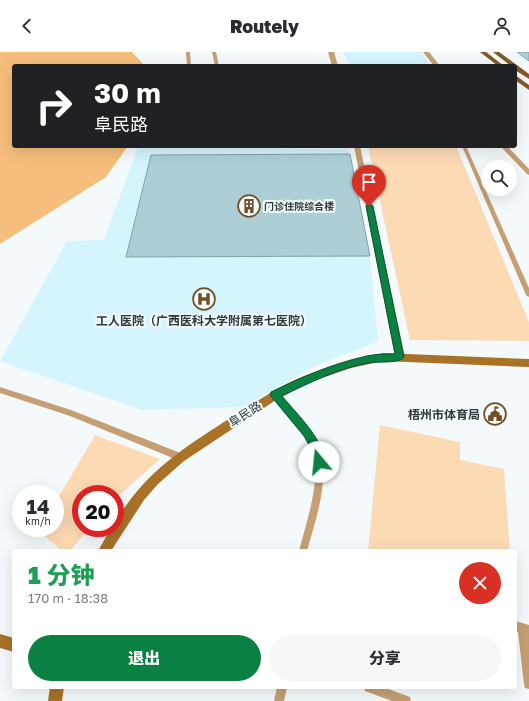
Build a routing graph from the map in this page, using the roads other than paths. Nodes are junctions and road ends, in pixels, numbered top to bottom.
1 (188, 52) edge
2 (214, 52) edge
3 (331, 52) edge
4 (426, 52) edge
5 (483, 52) edge
6 (496, 52) edge
7 (190, 64) edge
8 (217, 64) edge
9 (334, 64) edge
10 (435, 64) edge
11 (498, 64) edge
12 (512, 64) edge
13 (517, 68) edge
14 (529, 77) edge
15 (517, 79) edge
16 (529, 88) edge
17 (357, 148) edge
18 (465, 148) edge
19 (505, 148) edge
20 (529, 173) edge
21 (529, 295) edge
22 (400, 357) junction
23 (529, 363) edge
24 (0, 390) edge
25 (275, 395) junction
26 (180, 457) junction
27 (105, 549) edge
28 (303, 549) edge
29 (522, 628) edge
30 (0, 641) edge
31 (12, 644) edge
32 (529, 684) edge
33 (57, 689) edge
34 (282, 689) edge
35 (374, 689) edge
36 (55, 701) edge
37 (279, 701) edge
38 (406, 701) edge

1 - 7 lane
2 - 8 lane
3 - 9 street
4 - 10 street
5 - 11 main road
6 - 12 main road
13 - 14 main road
15 - 16 main road
17 - 22 street
18 - 21 lane
19 - 20 street
22 - 23 street, 阜民路
22 - 25 street, 阜民路
24 - 26 lane
25 - 26 street, 阜民路
25 - 28 lane
26 - 27 street, 阜民路
29 - 32 lane
30 - 31 street
33 - 36 street
34 - 37 lane
35 - 38 lane

